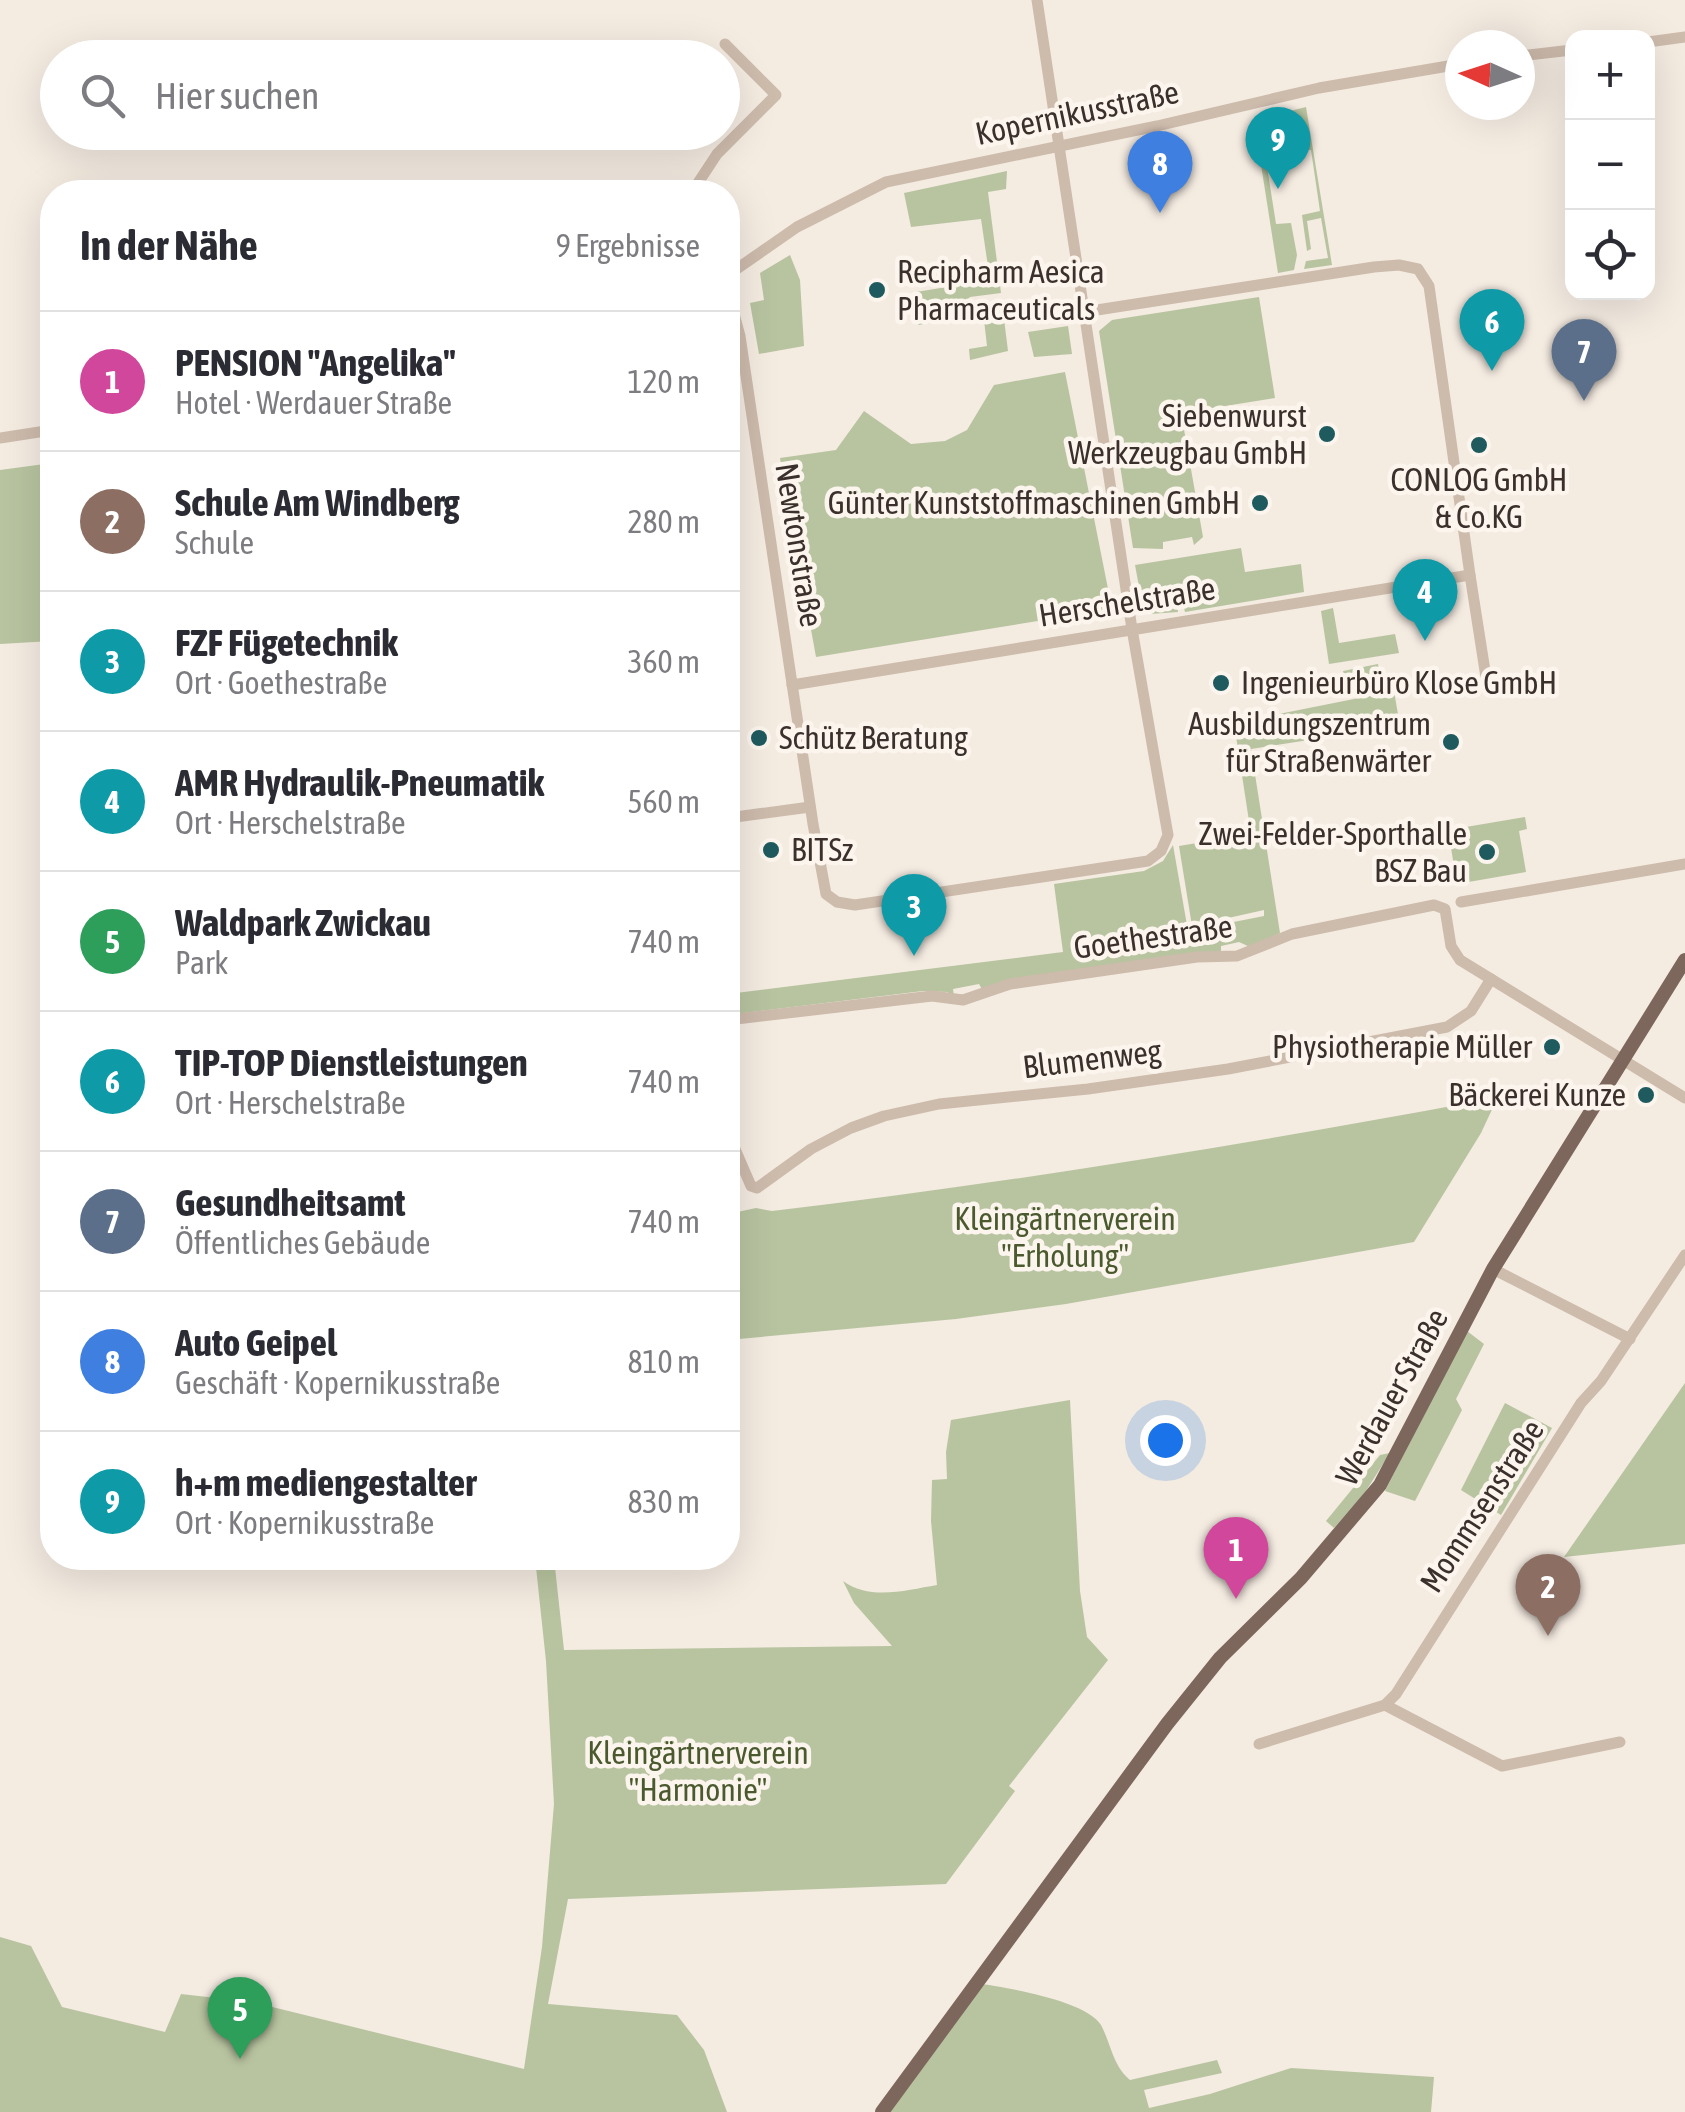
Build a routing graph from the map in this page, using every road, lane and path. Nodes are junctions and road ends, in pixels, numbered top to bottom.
1 (1037, 0) edge
2 (1685, 38) edge
3 (1655, 41) edge
4 (1565, 51) edge
5 (1535, 54) edge
6 (740, 59) edge
7 (1445, 67) edge
8 (740, 131) edge
9 (1062, 145) junction
10 (721, 150) edge
11 (700, 180) edge
12 (740, 266) edge
13 (1084, 312) junction
14 (740, 342) edge
15 (40, 432) edge
16 (0, 438) edge
17 (1470, 575) junction
18 (1132, 629) junction
19 (792, 685) junction
20 (1488, 690) dead end
21 (810, 808) junction
22 (740, 817) edge
23 (1685, 864) edge
24 (1461, 902) dead end
25 (1685, 960) edge
26 (1491, 980) junction
27 (740, 1019) edge
28 (1621, 1060) junction
29 (1685, 1098) edge
30 (740, 1161) edge
31 (1685, 1255) edge
32 (1492, 1269) junction
33 (1630, 1339) junction
34 (1386, 1704) junction
35 (1620, 1742) dead end
36 (1259, 1744) dead end
37 (882, 2112) edge

1 - 9 street
2 - 3 street
4 - 5 street
6 - 8 street
7 - 9 street, Kopernikusstraße
9 - 12 street, Kopernikusstraße
9 - 13 street
10 - 11 street
13 - 17 street
13 - 18 street
14 - 19 street, Newtonstraße
15 - 16 street
17 - 18 street, Herschelstraße
17 - 20 street
18 - 19 street, Herschelstraße
18 - 21 street, Newtonstraße
19 - 21 street, Newtonstraße
21 - 22 street
23 - 24 street
25 - 28 main road, Werdauer Straße
26 - 27 street, Goethestraße
26 - 28 street, Goethestraße
26 - 30 street, Blumenweg
28 - 29 street, Goethestraße
28 - 32 main road, Werdauer Straße
31 - 33 street, Mommsenstraße
32 - 33 street
32 - 37 main road, Werdauer Straße
33 - 34 street, Mommsenstraße
34 - 35 street
34 - 36 street

